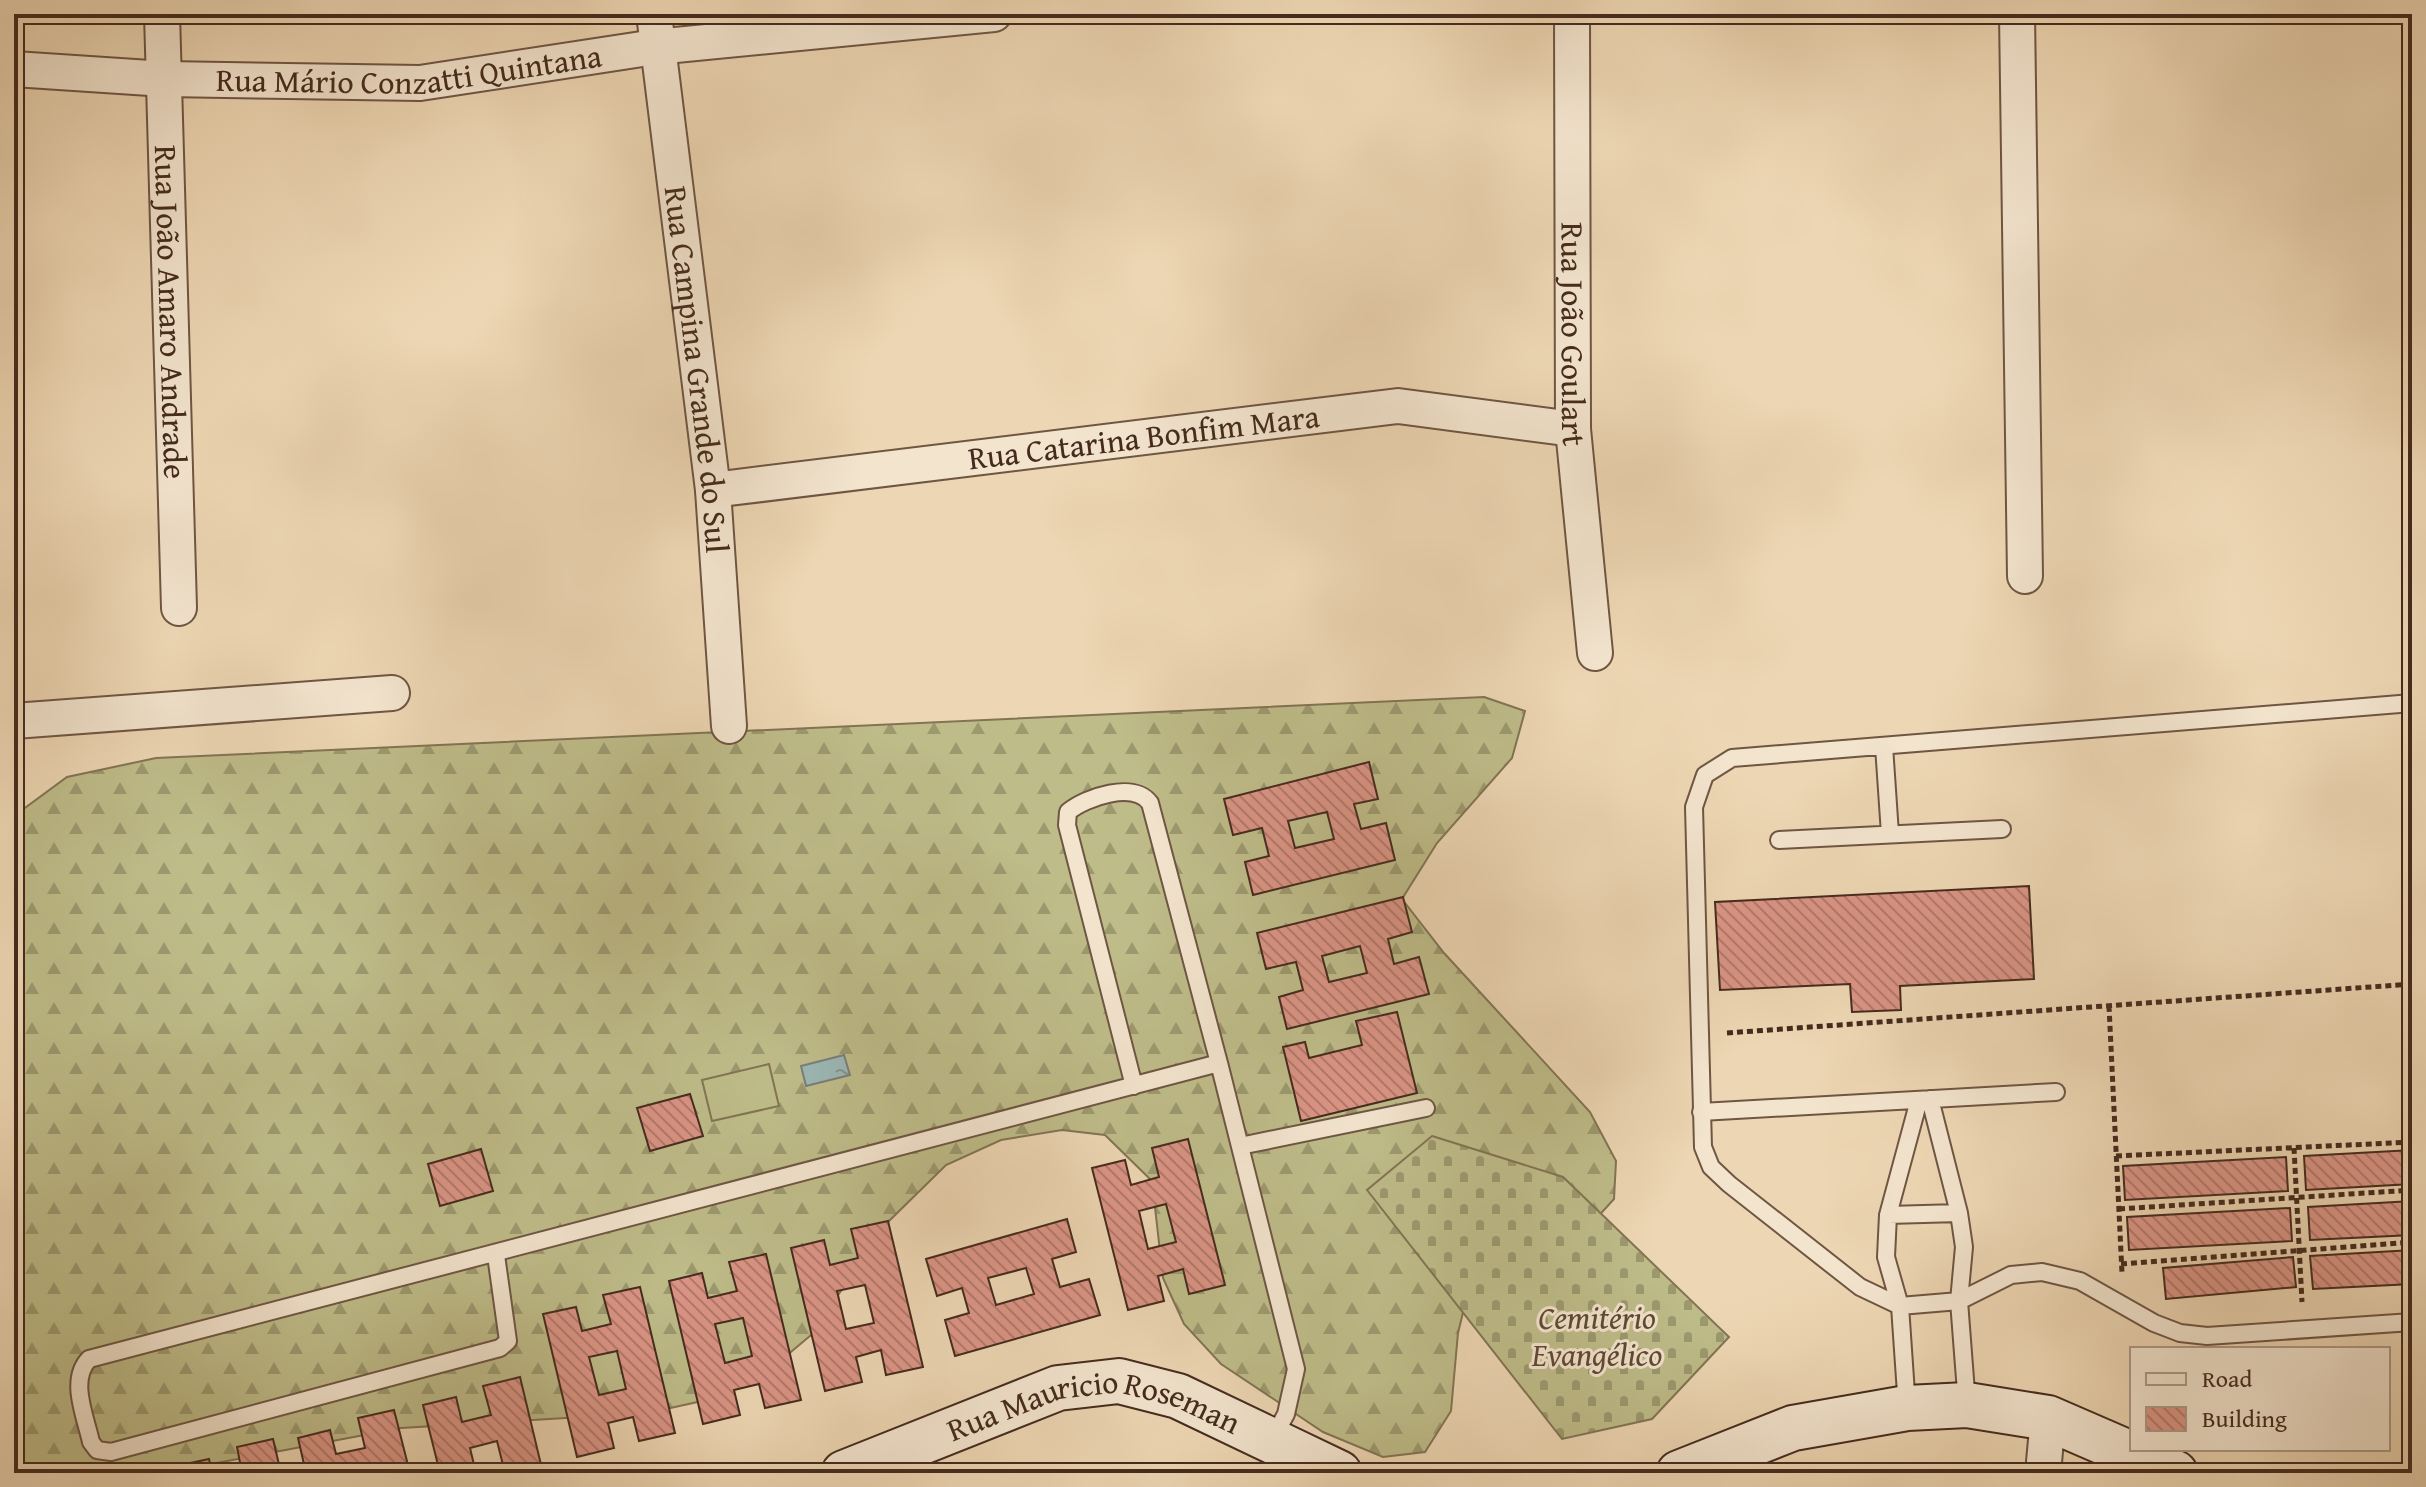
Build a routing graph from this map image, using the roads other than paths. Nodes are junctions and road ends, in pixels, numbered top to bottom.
1 (162, 14) edge
2 (994, 14) edge
3 (1572, 14) edge
4 (2017, 14) edge
5 (654, 31) edge
6 (14, 69) edge
7 (165, 79) junction
8 (1573, 429) junction
9 (713, 490) junction
10 (2025, 576) dead end
11 (179, 608) dead end
12 (1595, 653) dead end
13 (392, 693) dead end
14 (2412, 703) edge
15 (14, 721) edge
16 (729, 726) dead end
17 (1884, 746) junction
18 (2002, 829) dead end
19 (1890, 834) junction
20 (1779, 840) dead end
21 (1219, 1063) junction
22 (1134, 1086) junction
23 (2056, 1092) dead end
24 (1924, 1099) junction
25 (1426, 1108) dead end
26 (1701, 1112) junction
27 (1240, 1146) junction
28 (1959, 1213) junction
29 (1888, 1215) junction
30 (496, 1255) junction
31 (1959, 1301) junction
32 (1900, 1306) junction
33 (2412, 1322) edge
34 (1967, 1405) junction
35 (1907, 1408) junction
36 (2048, 1418) junction
37 (1272, 1441) junction
38 (844, 1473) edge
39 (1339, 1473) edge
40 (1679, 1473) edge
41 (2043, 1473) edge
42 (2175, 1473) edge

1 - 7 street, Rua João Amaro Andrade
2 - 5 street, Rua Mário Conzatti Quintana
3 - 8 street, Rua João Goulart
4 - 10 street
5 - 7 street, Rua Mário Conzatti Quintana
5 - 9 street, Rua Campina Grande do Sul
6 - 7 street, Rua Mário Conzatti Quintana
7 - 11 street, Rua João Amaro Andrade
8 - 9 street, Rua Catarina Bonfim Mara
8 - 12 street, Rua João Goulart
9 - 16 street, Rua Campina Grande do Sul
13 - 15 street
14 - 17 lane
17 - 19 lane
17 - 26 lane
18 - 19 lane
19 - 20 lane
21 - 22 lane
21 - 22 lane
21 - 27 lane
22 - 30 lane
23 - 24 lane
24 - 26 lane
24 - 28 lane
24 - 29 lane
25 - 27 lane
26 - 32 lane
27 - 37 lane
28 - 29 lane
28 - 31 lane
29 - 32 lane
30 - 30 lane
31 - 32 lane
31 - 33 lane
31 - 34 lane
32 - 35 lane
34 - 35 main road
34 - 36 main road
35 - 40 main road
36 - 41 street
36 - 42 main road
37 - 38 main road, Rua Mauricio Roseman
37 - 39 main road, Rua Mauricio Roseman

